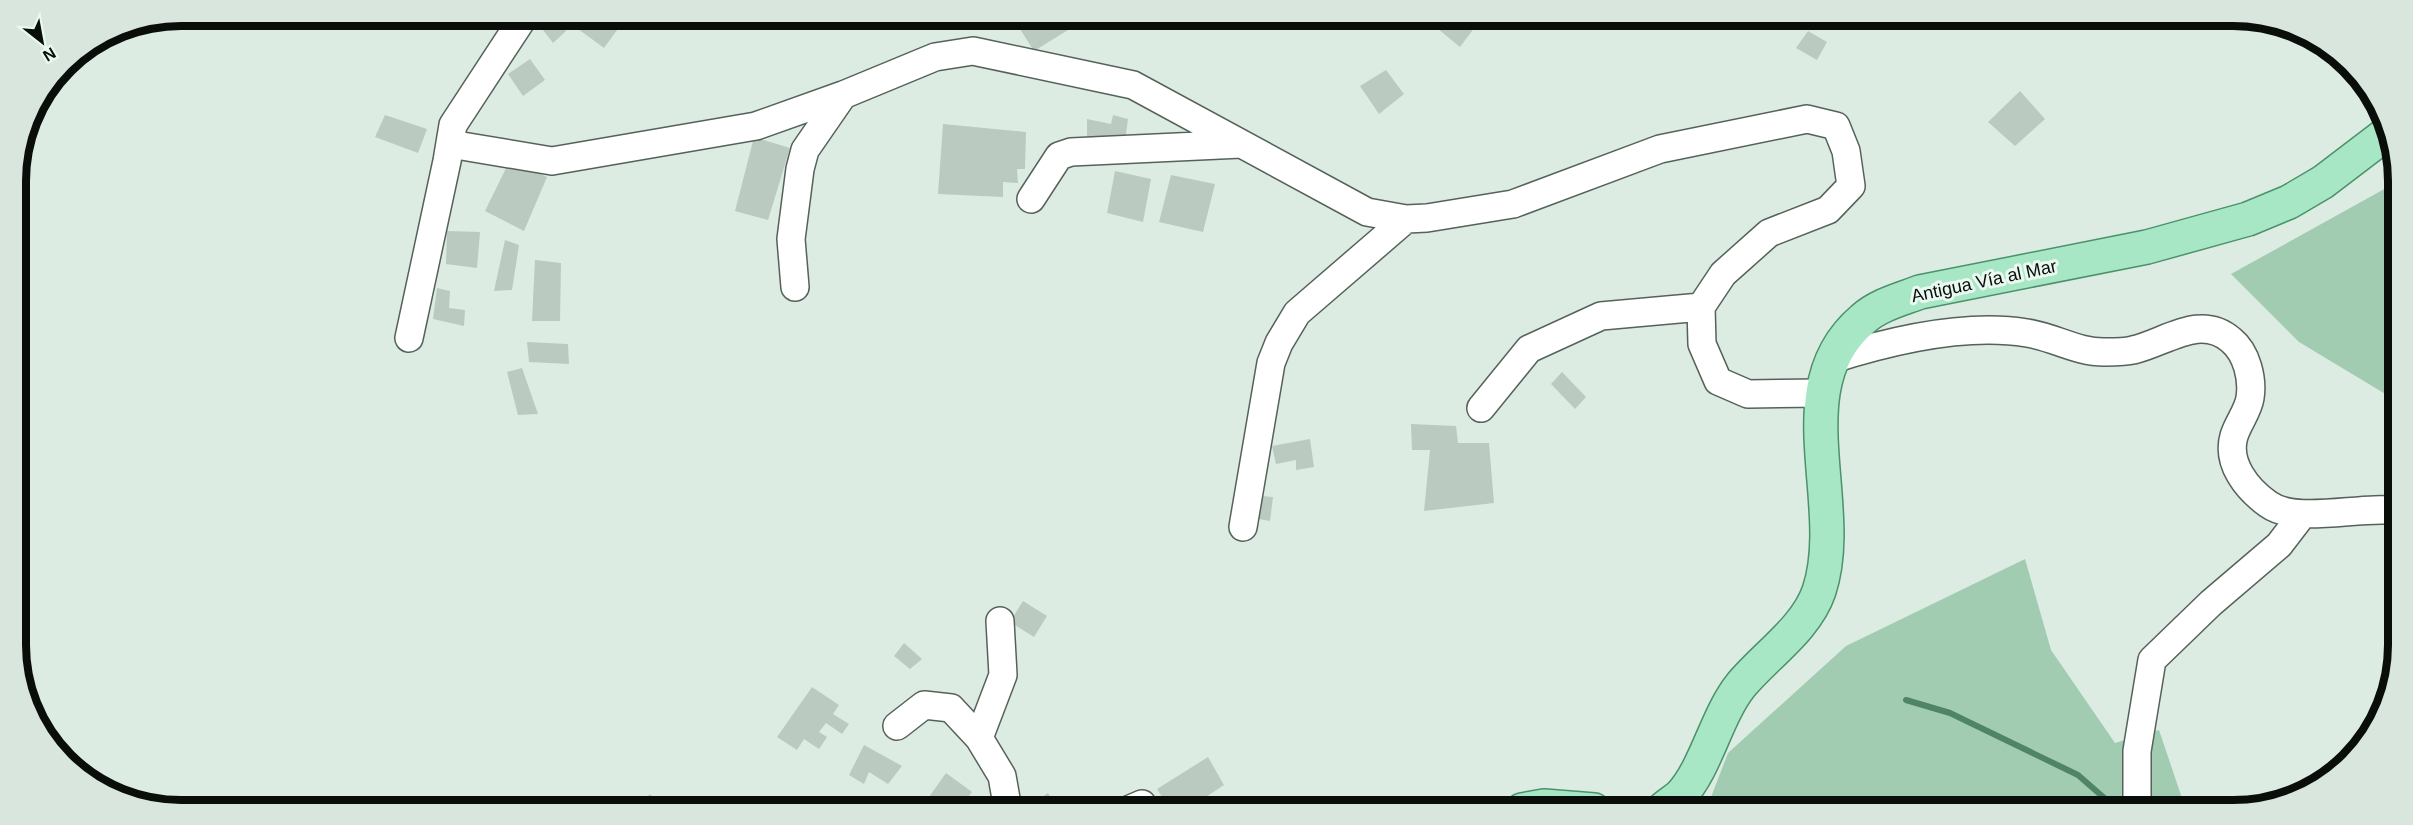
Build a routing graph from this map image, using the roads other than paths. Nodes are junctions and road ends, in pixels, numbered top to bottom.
1 (518, 26) edge
2 (843, 95) junction
3 (2381, 138) edge
4 (450, 144) junction
5 (1242, 144) junction
6 (1031, 199) dead end
7 (1406, 219) junction
8 (795, 287) dead end
9 (1701, 308) junction
10 (409, 338) dead end
11 (1830, 360) junction
12 (1822, 393) junction
13 (1481, 408) dead end
14 (2388, 509) edge
15 (2302, 515) junction
16 (1243, 527) dead end
17 (1000, 621) dead end
18 (897, 726) dead end
19 (979, 738) junction
20 (1675, 799) edge
21 (2138, 799) edge
22 (1006, 800) edge

1 - 4 street
2 - 4 street
2 - 5 street
2 - 8 street
3 - 11 main road, Antigua Vía al Mar
4 - 10 street
5 - 6 street
5 - 7 street
7 - 9 street
7 - 16 street
9 - 12 street
9 - 13 street
11 - 12 main road, Antigua Vía al Mar
11 - 15 street
12 - 20 main road, Antigua Vía al Mar
14 - 15 street
15 - 21 street
17 - 19 street
18 - 19 street
19 - 22 street

